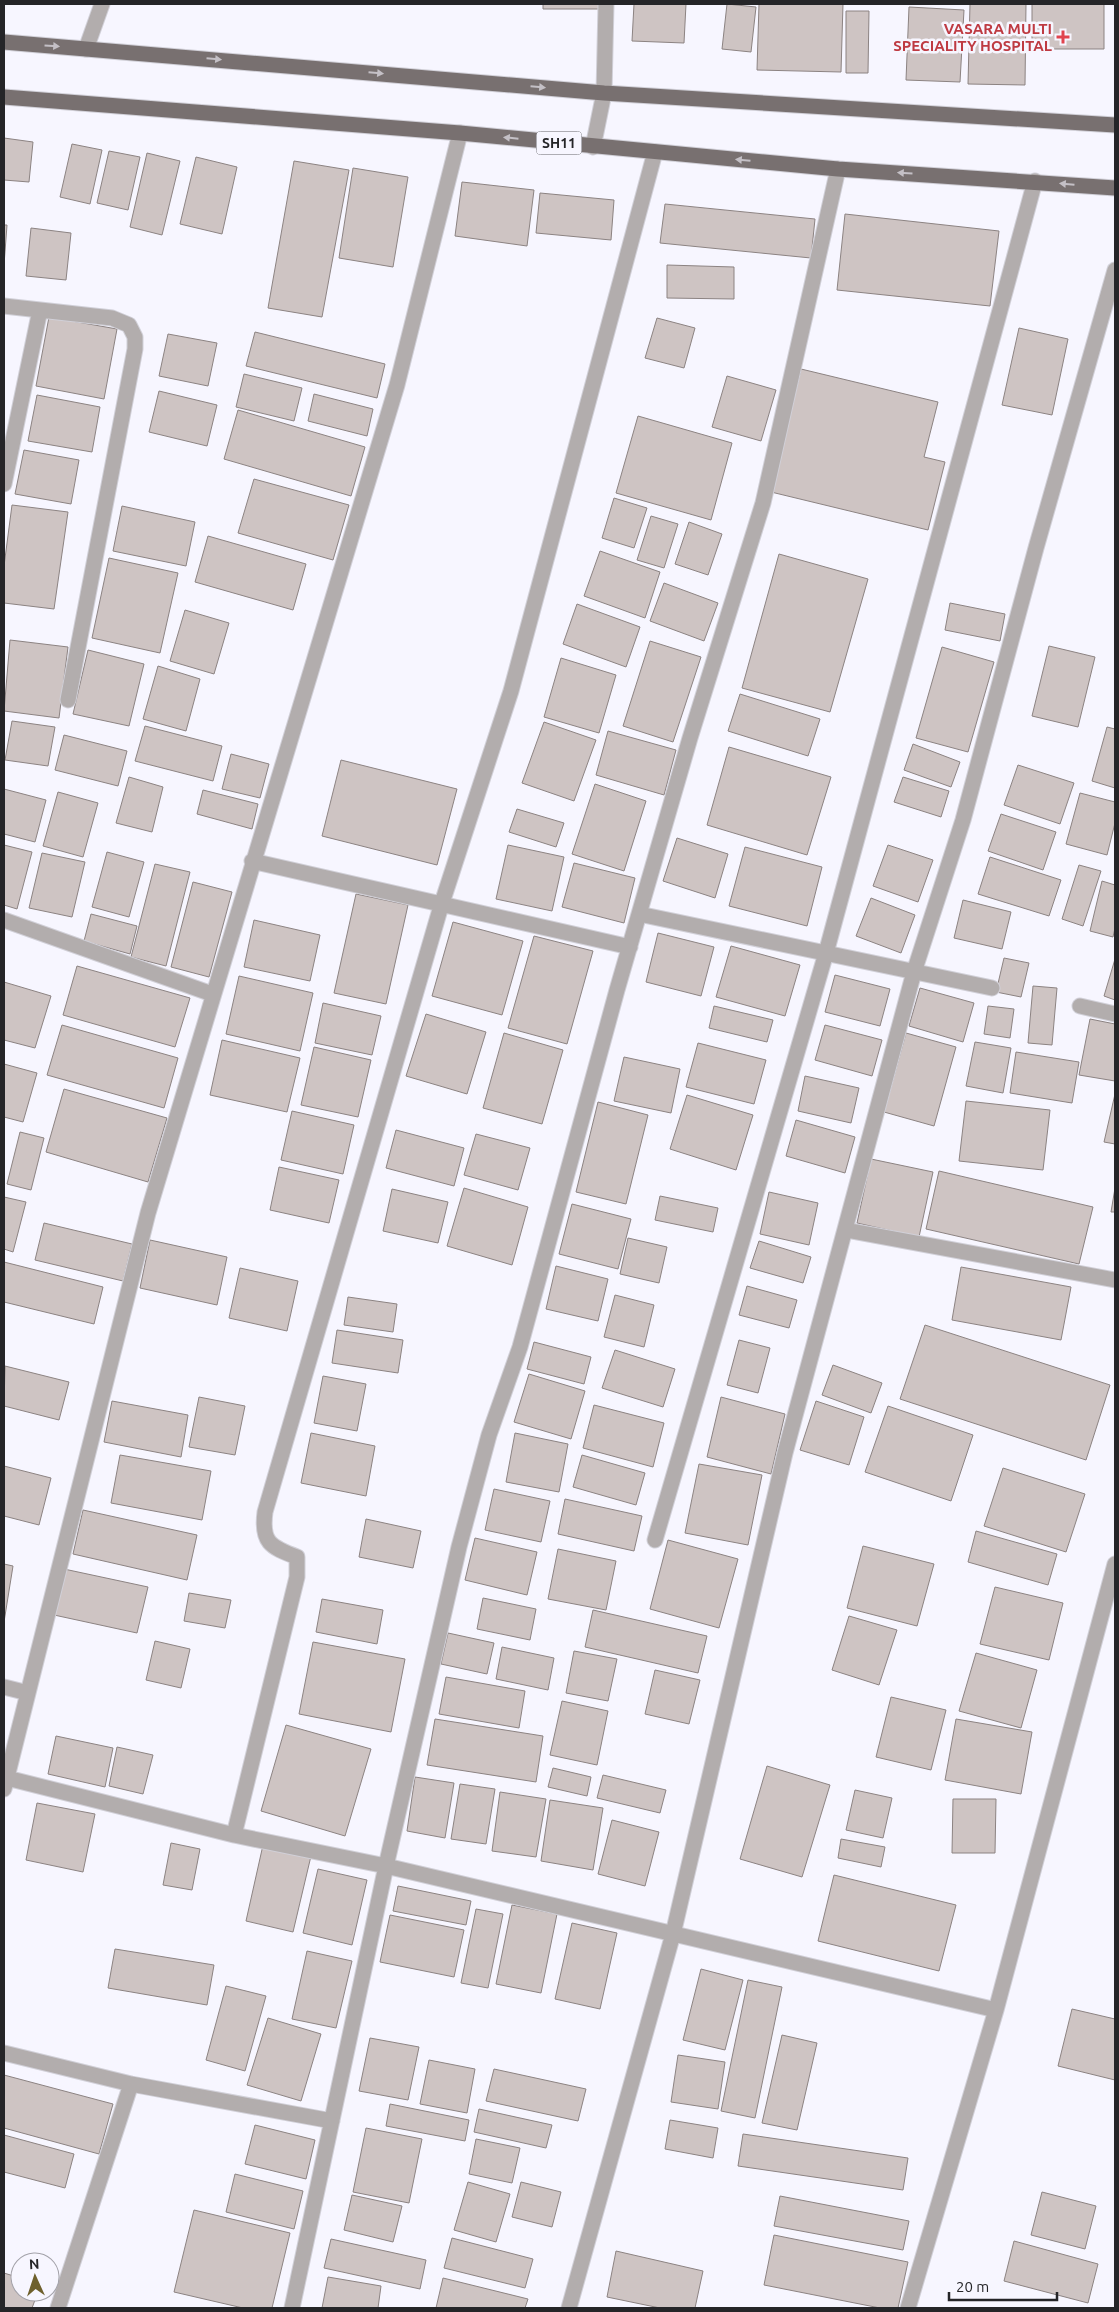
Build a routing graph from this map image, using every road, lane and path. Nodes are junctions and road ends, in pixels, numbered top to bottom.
1 (102, 4) edge
2 (606, 4) edge
3 (4, 42) edge
4 (86, 49) junction
5 (604, 92) junction
6 (4, 97) edge
7 (1115, 125) edge
8 (460, 133) junction
9 (593, 147) junction
10 (655, 152) junction
11 (838, 169) junction
12 (1035, 181) junction
13 (1115, 188) edge
14 (1115, 270) edge
15 (4, 306) edge
16 (40, 310) junction
17 (4, 484) edge
18 (68, 700) dead end
19 (252, 862) junction
20 (441, 906) junction
21 (639, 914) junction
22 (4, 920) edge
23 (630, 947) junction
24 (826, 953) junction
25 (914, 972) junction
26 (992, 988) dead end
27 (212, 994) junction
28 (1080, 1006) dead end
29 (1115, 1014) edge
30 (846, 1230) junction
31 (1115, 1280) edge
32 (655, 1540) dead end
33 (1115, 1564) edge
34 (1113, 1581) edge
35 (4, 1687) edge
36 (28, 1693) junction
37 (5, 1784) edge
38 (234, 1835) junction
39 (386, 1866) junction
40 (673, 1934) junction
41 (996, 2010) junction
42 (4, 2053) edge
43 (131, 2084) junction
44 (332, 2121) junction
45 (58, 2308) edge
46 (292, 2308) edge
47 (569, 2308) edge
48 (908, 2308) edge

1 - 4 street
2 - 5 street
3 -> 4 main road
4 -> 5 main road
5 - 7 main road
5 - 9 street
6 - 8 main road, SH11
9 -> 8 main road, SH11
8 - 19 street
9 - 10 main road, SH11
11 -> 10 main road, SH11
10 - 20 street
12 -> 11 main road, SH11
11 - 21 street
13 -> 12 main road, SH11
12 - 24 street
14 - 25 street
15 - 16 street
16 - 17 street
16 - 18 street
19 - 20 street
19 - 27 street
20 - 23 street
20 - 38 street
21 - 23 street
21 - 24 street
22 - 27 street
23 - 39 street
24 - 25 street
24 - 32 street
25 - 26 street
25 - 30 street
27 - 36 street
28 - 29 street
30 - 31 street
30 - 40 street
33 - 34 street
34 - 41 street
35 - 36 street
36 - 37 street
37 - 38 street
38 - 39 street
39 - 40 street
39 - 44 street
40 - 41 street
40 - 47 street
41 - 48 street
42 - 43 street
43 - 44 street
43 - 45 street
44 - 46 street

